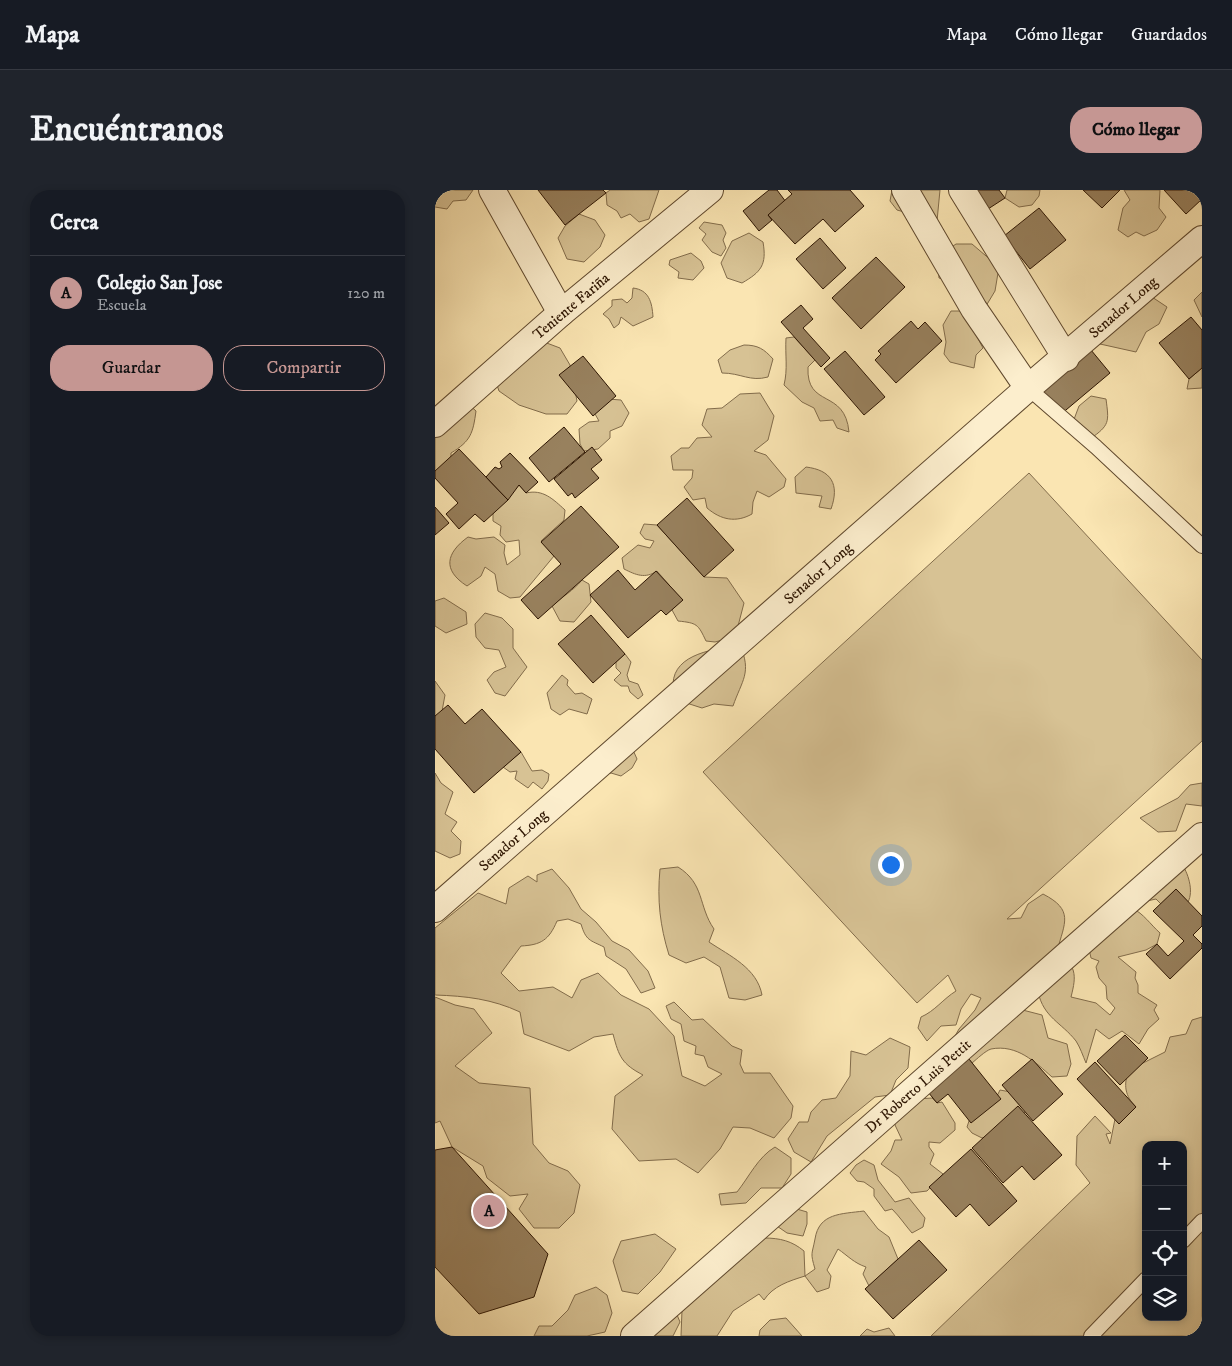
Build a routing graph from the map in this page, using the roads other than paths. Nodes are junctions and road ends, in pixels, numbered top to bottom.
1 (492, 190) edge
2 (710, 190) edge
3 (905, 190) edge
4 (962, 190) edge
5 (1202, 239) edge
6 (561, 313) junction
7 (1066, 358) junction
8 (1028, 388) junction
9 (435, 424) edge
10 (1202, 546) edge
11 (1202, 836) edge
12 (435, 909) edge
13 (1202, 1221) edge
14 (1187, 1237) edge
15 (1142, 1283) edge
16 (634, 1336) edge
17 (1091, 1336) edge

1 - 6 street
2 - 6 street, Teniente Fariña
3 - 8 street
4 - 7 street
5 - 7 street, Senador Long
6 - 9 street, Teniente Fariña
7 - 8 street, Senador Long
8 - 10 lane
8 - 12 street, Senador Long
11 - 16 street, Dr Roberto Luis Pettit
13 - 14 lane
15 - 17 lane

